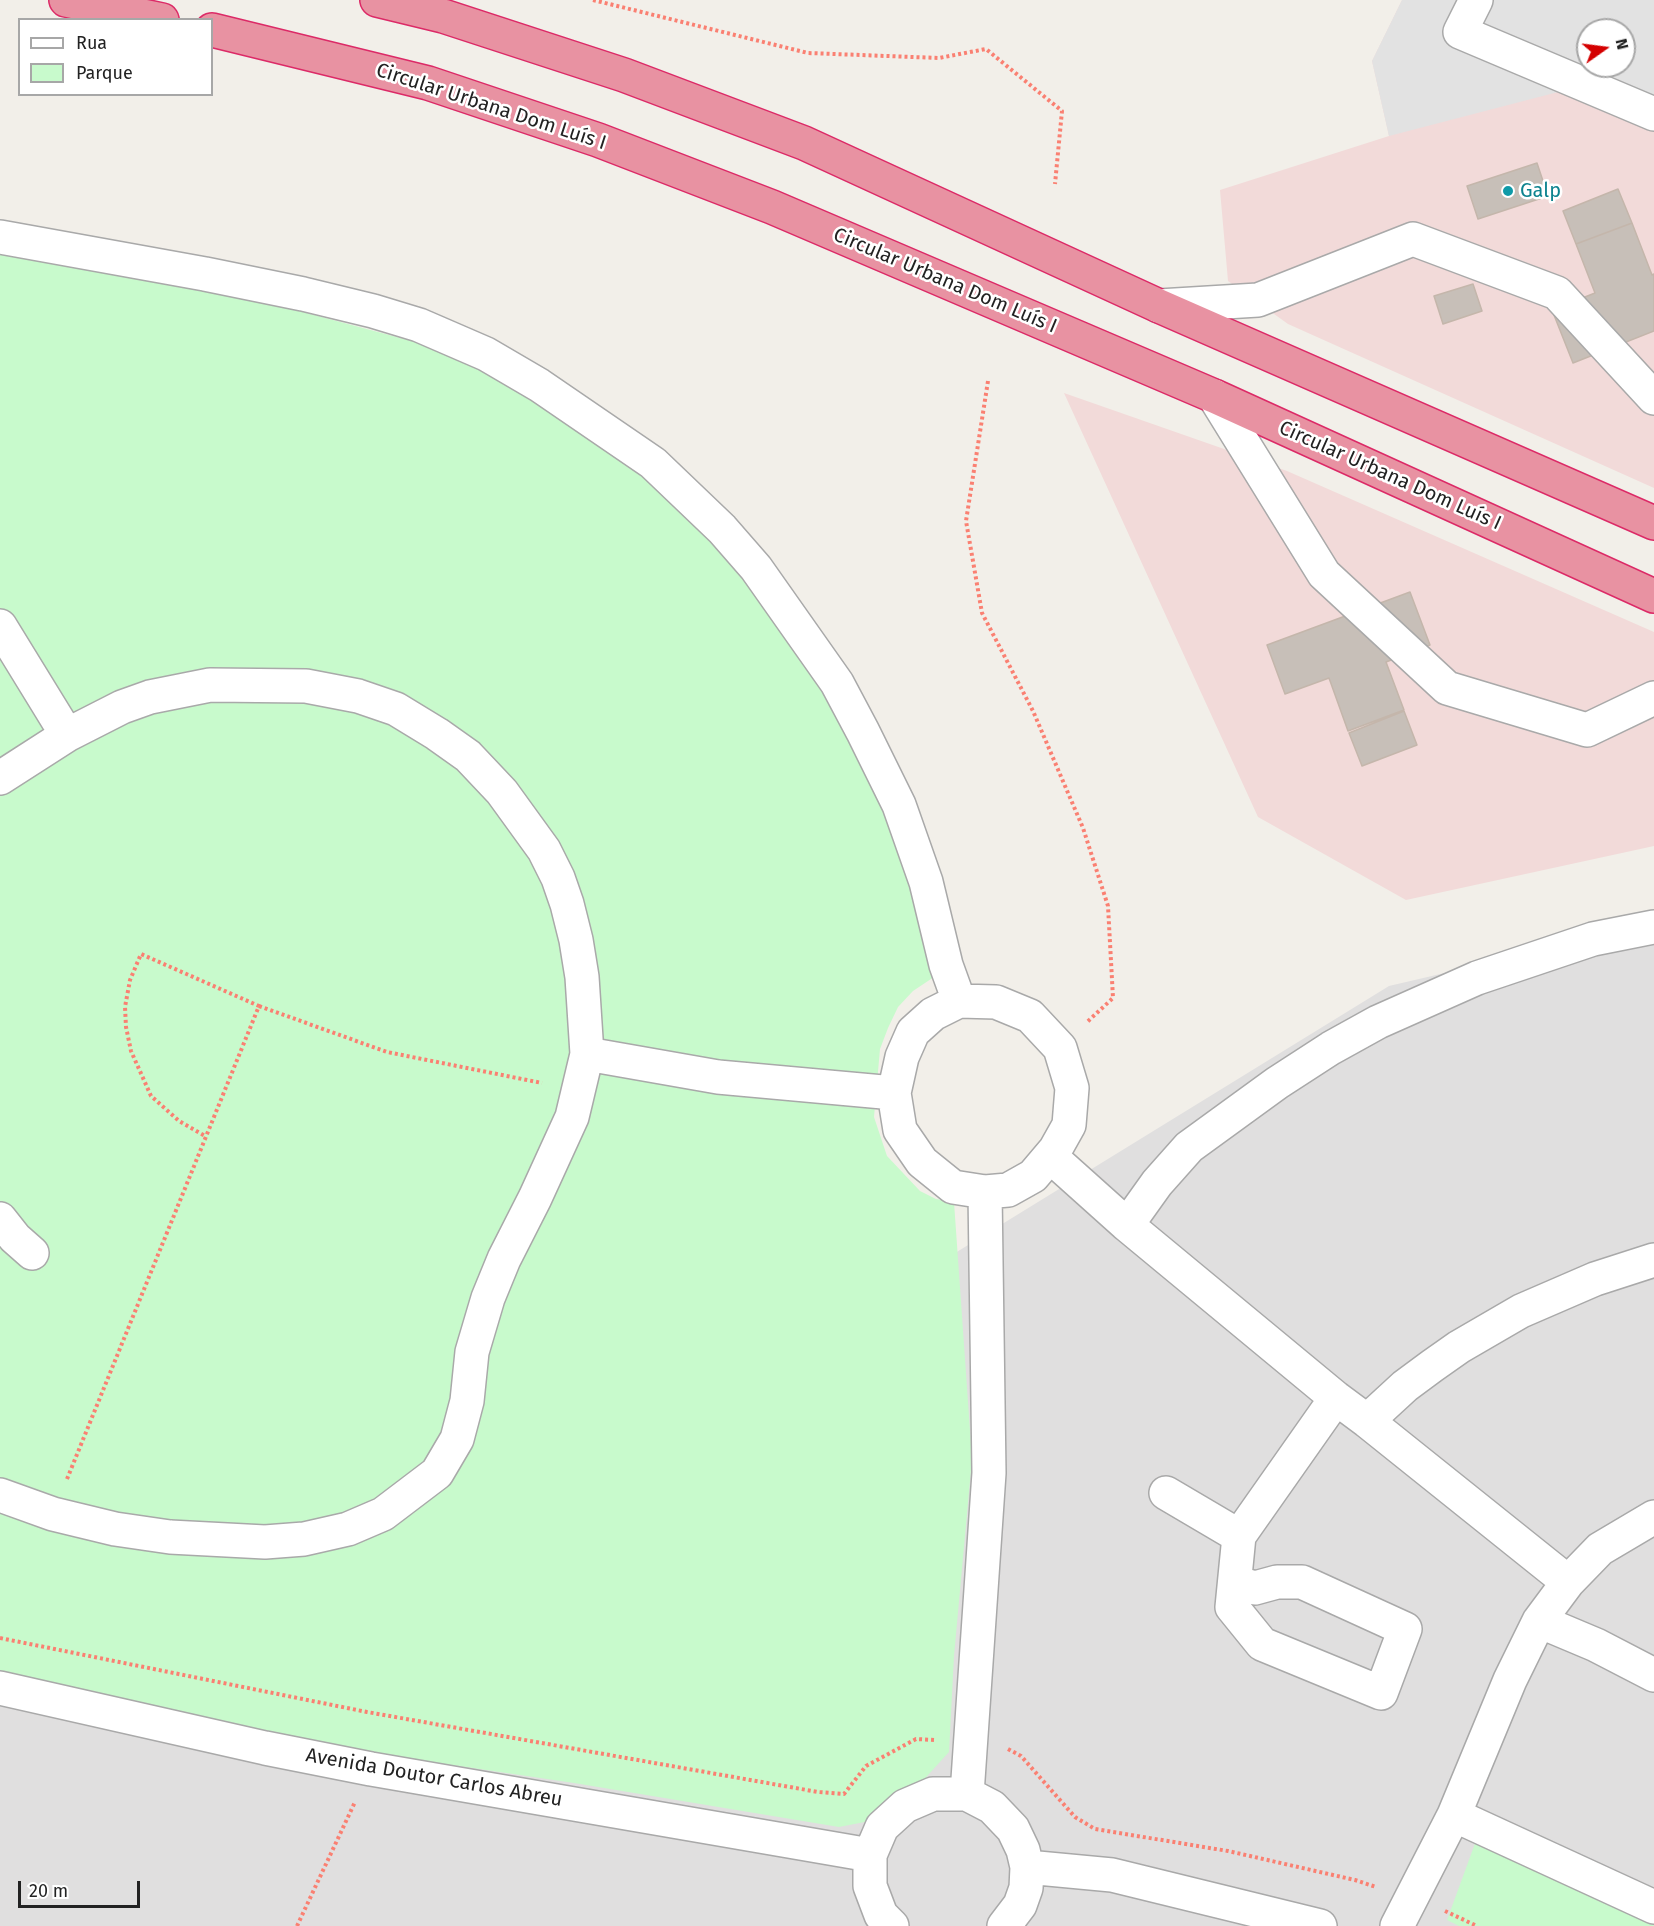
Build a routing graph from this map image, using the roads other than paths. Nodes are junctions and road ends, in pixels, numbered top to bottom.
1 (66, 0) edge
2 (377, 0) edge
3 (1476, 0) edge
4 (152, 18) edge
5 (213, 30) edge
6 (1654, 114) edge
7 (0, 237) edge
8 (1159, 306) junction
9 (1214, 396) junction
10 (1654, 398) edge
11 (1654, 523) edge
12 (1654, 596) edge
13 (0, 626) edge
14 (1654, 698) edge
15 (67, 735) junction
16 (0, 778) edge
17 (1654, 927) edge
18 (959, 1001) junction
19 (587, 1054) junction
20 (894, 1093) junction
21 (1050, 1156) junction
22 (985, 1192) junction
23 (0, 1219) edge
24 (1127, 1225) junction
25 (32, 1253) dead end
26 (1654, 1260) edge
27 (1336, 1398) junction
28 (1367, 1420) junction
29 (1166, 1493) dead end
30 (0, 1495) edge
31 (1654, 1517) edge
32 (1239, 1536) junction
33 (1234, 1582) junction
34 (1568, 1582) junction
35 (1539, 1621) junction
36 (1654, 1675) edge
37 (0, 1688) edge
38 (967, 1794) junction
39 (1454, 1815) junction
40 (870, 1855) junction
41 (1027, 1867) junction
42 (1654, 1907) edge
43 (1404, 1912) edge
44 (892, 1926) edge
45 (1004, 1926) edge
46 (1320, 1926) edge

1 - 4 highway
2 - 8 highway
3 - 6 street
5 - 9 highway, Circular Urbana Dom Luís I
7 - 18 street
8 - 10 street
8 - 11 highway
9 - 12 highway, Circular Urbana Dom Luís I
9 - 14 street
13 - 15 street
15 - 16 street
15 - 19 street
17 - 24 street
18 - 20 street
18 - 21 street
19 - 20 street
19 - 30 street
20 - 22 street
21 - 22 street
21 - 24 street
22 - 38 street
23 - 25 street
24 - 27 street
26 - 28 street
27 - 28 street
27 - 32 street
28 - 34 street
29 - 32 street
31 - 34 street
32 - 33 street
33 - 33 street
34 - 35 street
35 - 36 street
35 - 39 street
37 - 40 street, Avenida Doutor Carlos Abreu
38 - 40 street
38 - 41 street
39 - 42 street
39 - 43 street
40 - 44 street
41 - 45 street
41 - 46 street

